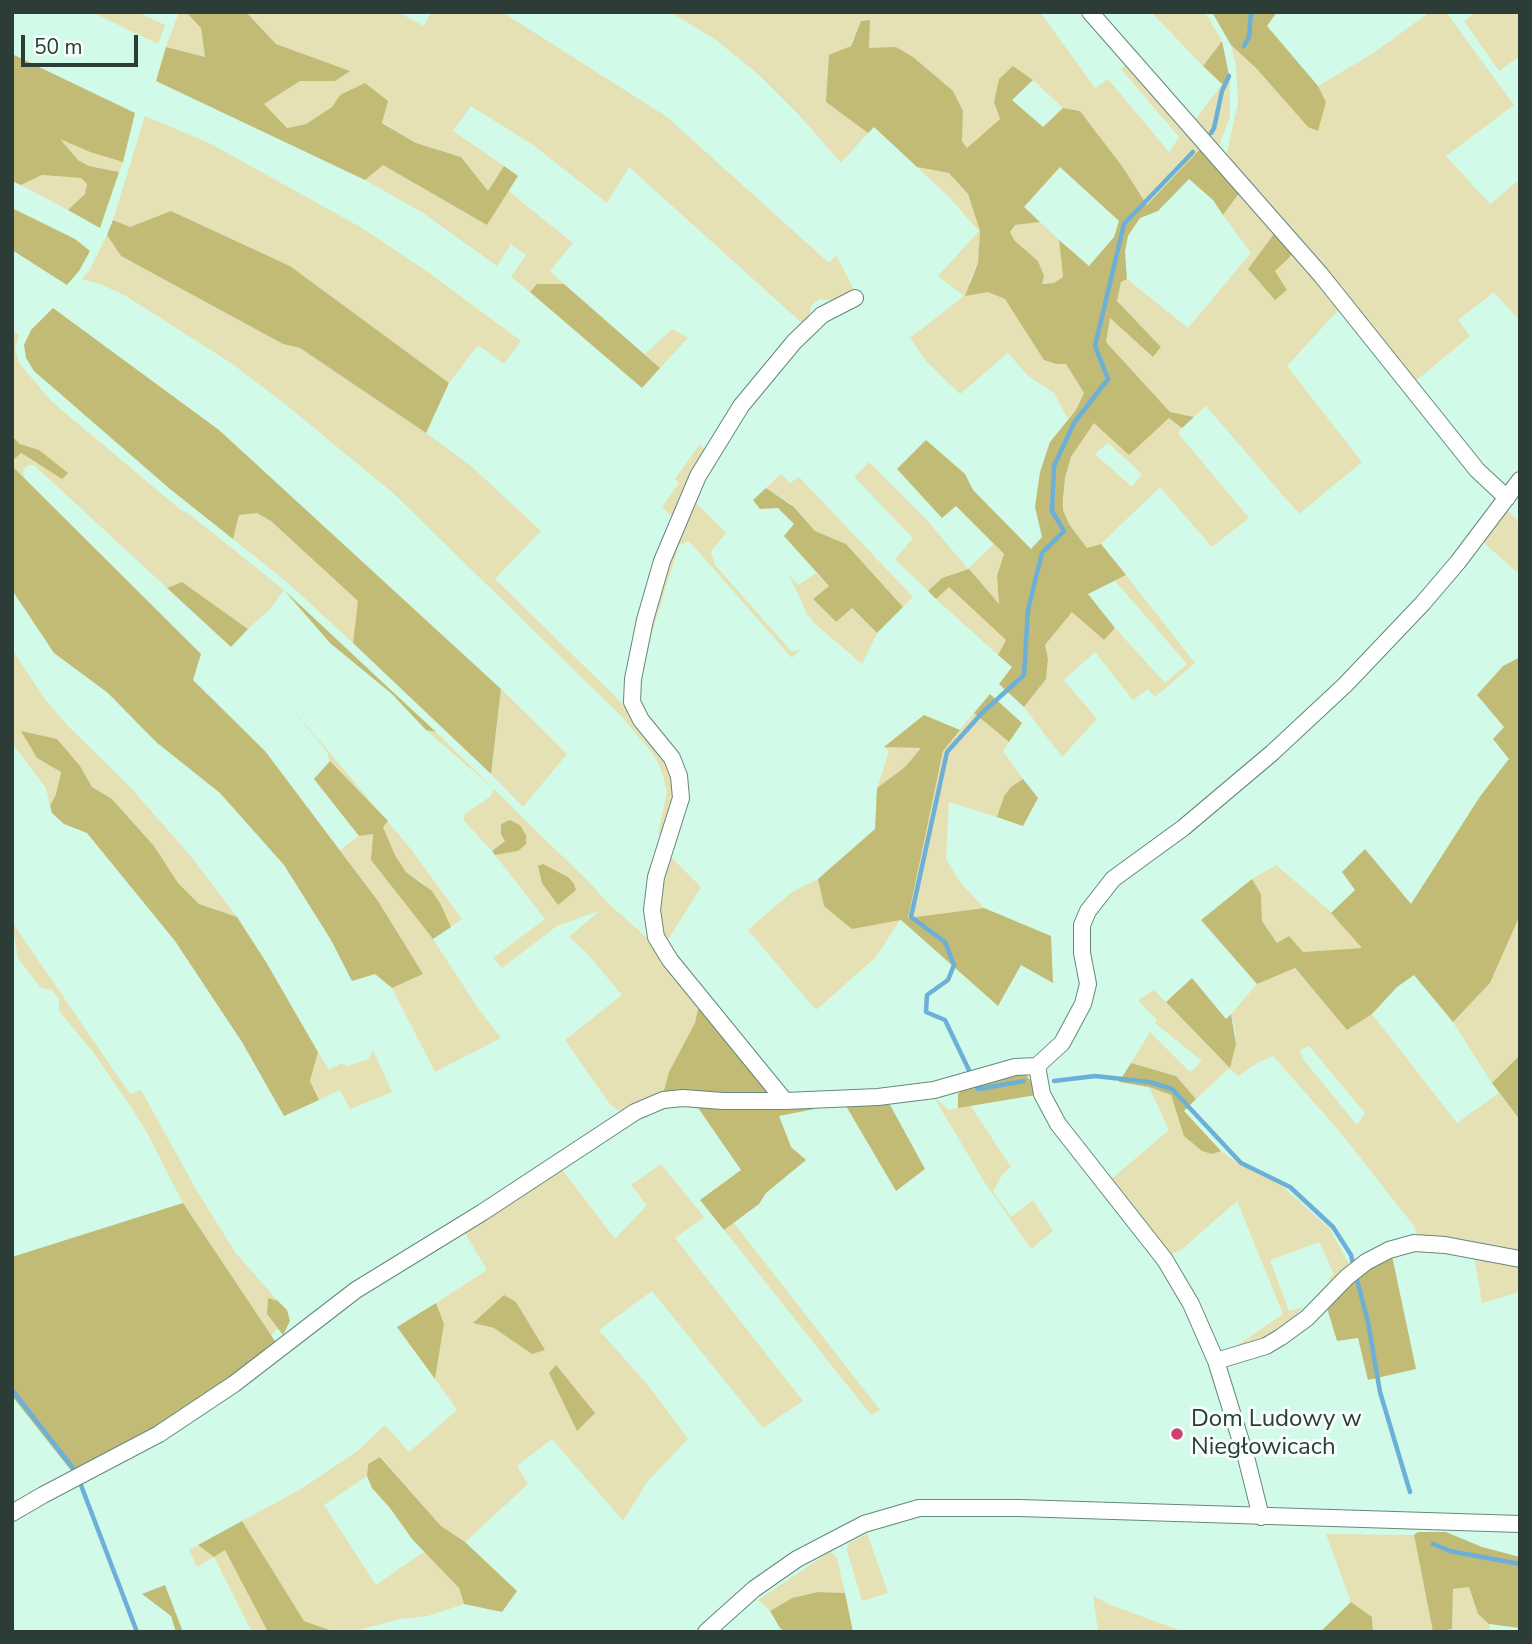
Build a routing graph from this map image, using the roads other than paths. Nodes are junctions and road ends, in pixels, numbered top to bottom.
1 (1090, 12) edge
2 (855, 298) dead end
3 (1520, 480) edge
4 (1507, 498) junction
5 (1037, 1066) junction
6 (785, 1101) junction
7 (1520, 1259) edge
8 (1216, 1361) junction
9 (12, 1513) edge
10 (1261, 1517) junction
11 (1520, 1524) edge
12 (706, 1632) edge

1 - 4 street
2 - 6 street
3 - 4 street
4 - 5 street
5 - 6 street
5 - 8 street
6 - 9 street
7 - 8 street
8 - 10 street
10 - 11 street
10 - 12 street

